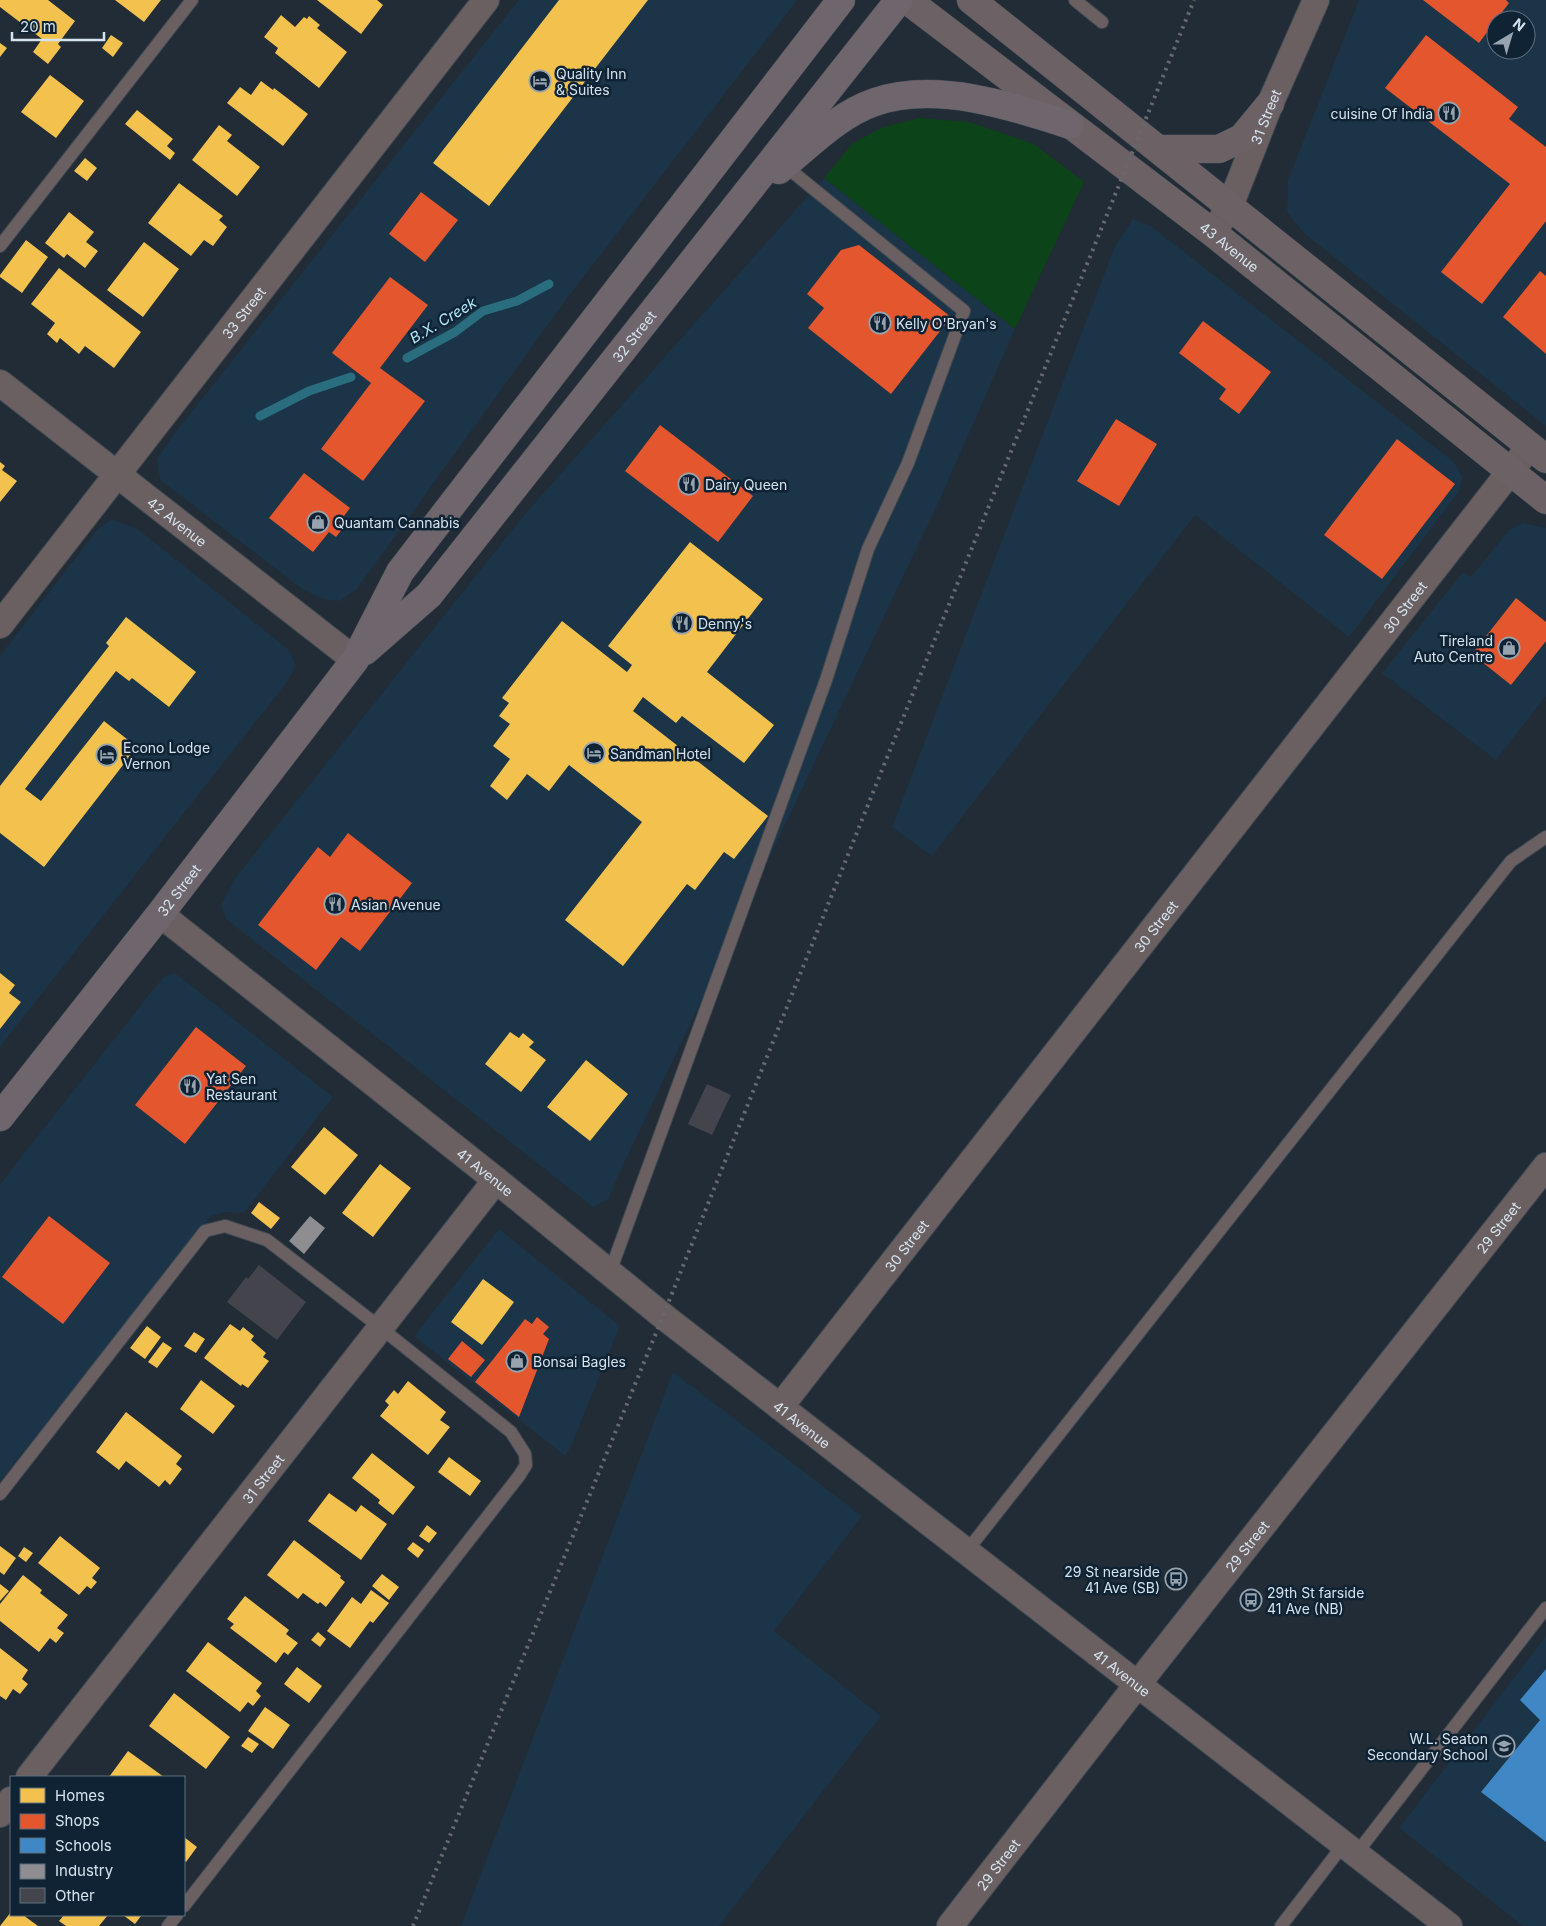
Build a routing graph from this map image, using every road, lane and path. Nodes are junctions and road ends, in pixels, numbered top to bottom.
1 (192, 0) edge
2 (486, 0) edge
3 (841, 0) edge
4 (899, 0) edge
5 (907, 0) edge
6 (970, 0) edge
7 (1075, 0) edge
8 (1316, 0) edge
9 (1102, 22) dead end
10 (1270, 104) junction
11 (1070, 125) junction
12 (1159, 150) junction
13 (784, 165) junction
14 (742, 198) junction
15 (1230, 206) junction
16 (1213, 233) junction
17 (0, 246) edge
18 (0, 383) edge
19 (1538, 452) edge
20 (1510, 472) junction
21 (118, 475) junction
22 (1546, 500) edge
23 (0, 625) edge
24 (355, 660) junction
25 (1546, 837) edge
26 (160, 914) junction
27 (0, 1117) edge
28 (1546, 1166) edge
29 (496, 1180) junction
30 (610, 1272) junction
31 (381, 1328) junction
32 (780, 1407) junction
33 (0, 1494) edge
34 (966, 1552) junction
35 (1546, 1608) edge
36 (1137, 1685) junction
37 (30, 1776) edge
38 (10, 1801) edge
39 (0, 1814) edge
40 (1350, 1849) junction
41 (185, 1905) edge
42 (176, 1916) edge
43 (168, 1926) edge
44 (950, 1926) edge
45 (1281, 1926) edge
46 (1449, 1926) edge

1 - 17 lane
2 - 21 street, 33 Street
3 - 24 highway, 32 Street
4 - 14 highway, 32 Street
5 - 11 street, 43 Avenue
6 - 12 street
7 - 9 lane
8 - 10 street, 31 Street
10 - 12 street
10 - 15 street, 31 Street
11 - 13 highway
11 - 16 street, 43 Avenue
12 - 15 street
13 - 14 highway
13 - 30 lane
14 - 24 highway, 32 Street
15 - 16 street, 31 Street
15 - 19 street
16 - 20 street, 43 Avenue
18 - 21 street, 42 Avenue
19 - 20 street, 30 Street
20 - 22 street, 43 Avenue
20 - 32 street, 30 Street
21 - 23 street, 33 Street
21 - 24 street, 42 Avenue
24 - 26 highway, 32 Street
25 - 34 lane
26 - 27 highway, 32 Street
26 - 29 street, 41 Avenue
28 - 36 street, 29 Street
29 - 30 street, 41 Avenue
29 - 31 street, 31 Street
30 - 32 street, 41 Avenue
31 - 33 lane
31 - 37 street, 31 Street
31 - 41 lane
32 - 34 street, 41 Avenue
34 - 36 street, 41 Avenue
35 - 40 lane
36 - 40 street, 41 Avenue
36 - 44 street, 29 Street
38 - 39 street
40 - 45 lane
40 - 46 street, 41 Avenue
42 - 43 lane

